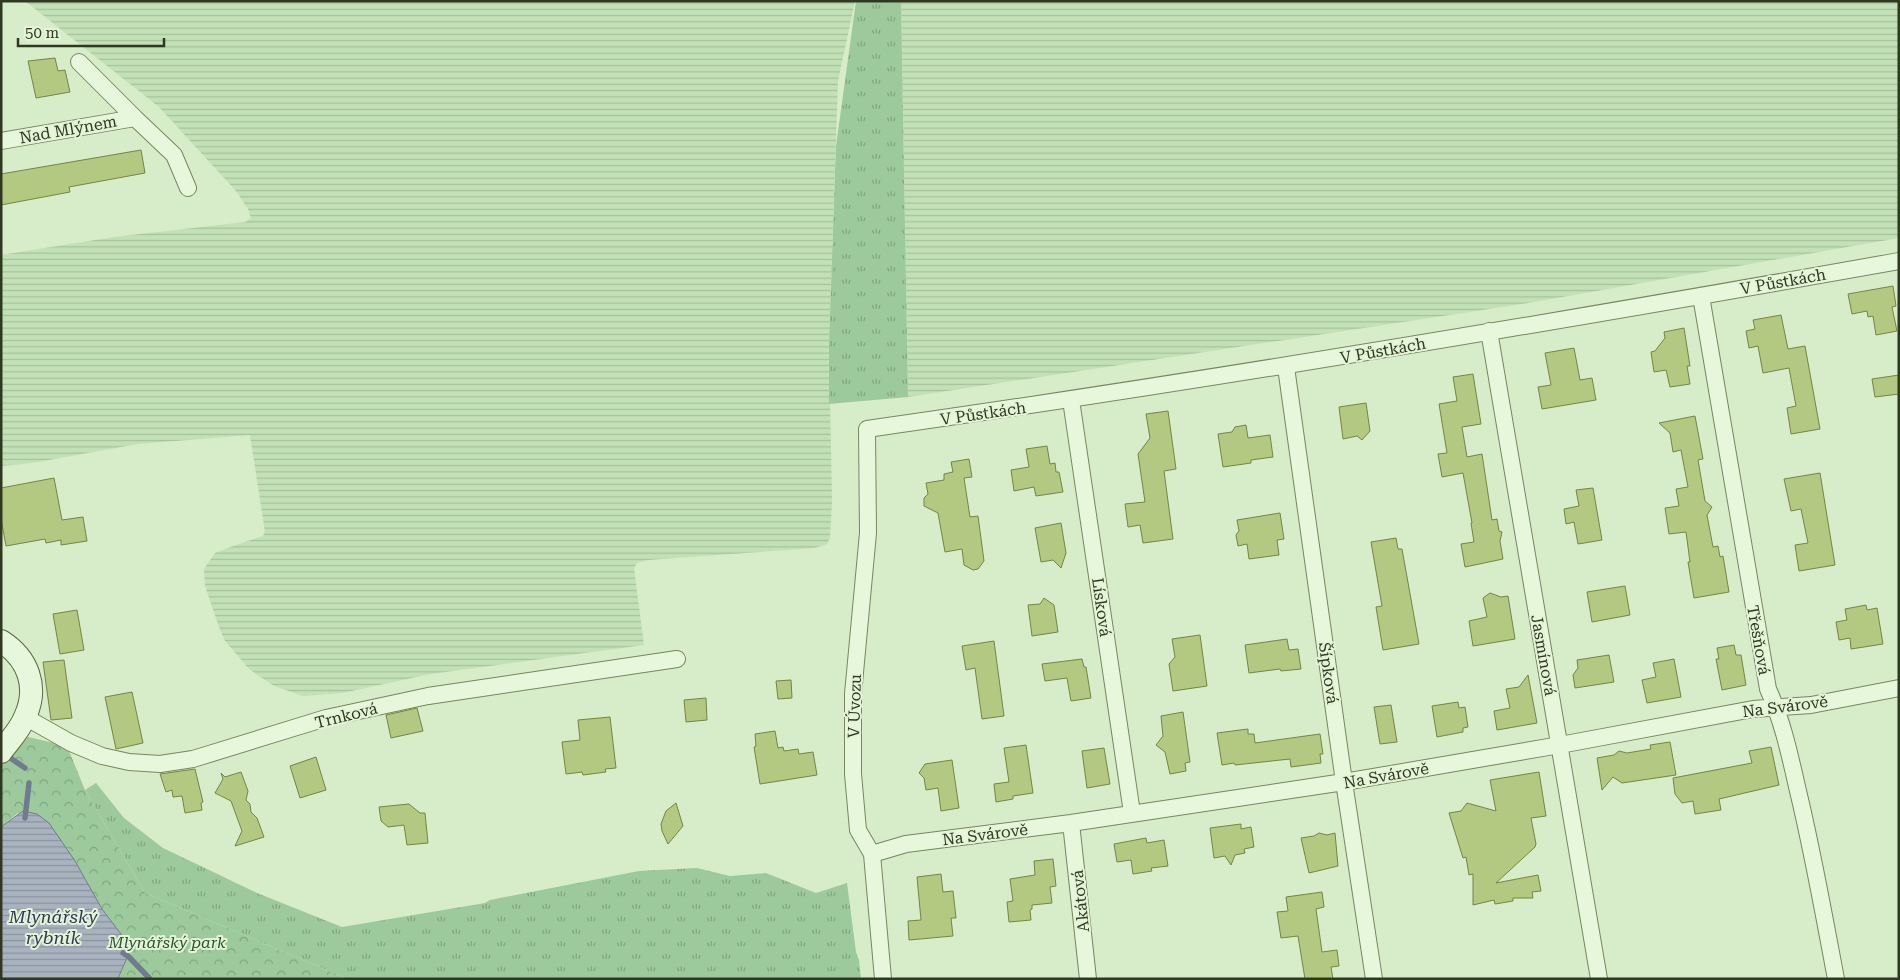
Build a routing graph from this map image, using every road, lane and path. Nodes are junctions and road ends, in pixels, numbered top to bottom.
1 (79, 62) dead end
2 (135, 118) junction
3 (1, 141) edge
4 (188, 188) dead end
5 (1899, 261) edge
6 (1701, 296) junction
7 (1489, 331) junction
8 (1286, 366) junction
9 (1071, 400) junction
10 (867, 429) joint
11 (1, 640) edge
12 (678, 659) dead end
13 (1899, 688) edge
14 (1776, 708) junction
15 (14, 735) edge
16 (1560, 745) junction
17 (1344, 782) junction
18 (1132, 813) junction
19 (1072, 823) junction
20 (872, 854) junction
21 (883, 979) edge
22 (1088, 979) edge
23 (1374, 979) edge
24 (1599, 979) edge
25 (1836, 979) edge

1 - 2 street, Nad Mlýnem
2 - 3 street, Nad Mlýnem
2 - 4 street, Nad Mlýnem
5 - 6 street, V Půstkách
6 - 7 street, V Půstkách
6 - 14 street, Třešňová
7 - 8 street, V Půstkách
7 - 16 street, Jasmínová
8 - 9 street, V Půstkách
8 - 17 street, Šípková
9 - 10 street, V Půstkách
9 - 18 street, Lísková
10 - 20 street, V Úvozu
11 - 15 street
12 - 15 street, Trnková
13 - 14 street, Na Svárově
14 - 16 street, Na Svárově
14 - 25 street, Třešňová
16 - 17 street, Na Svárově
16 - 24 street, Jasmínová
17 - 18 street, Na Svárově
17 - 23 street, Šípková
18 - 19 street, Na Svárově
19 - 20 street, Na Svárově
19 - 22 street, Akátová
20 - 21 street, V Úvozu

